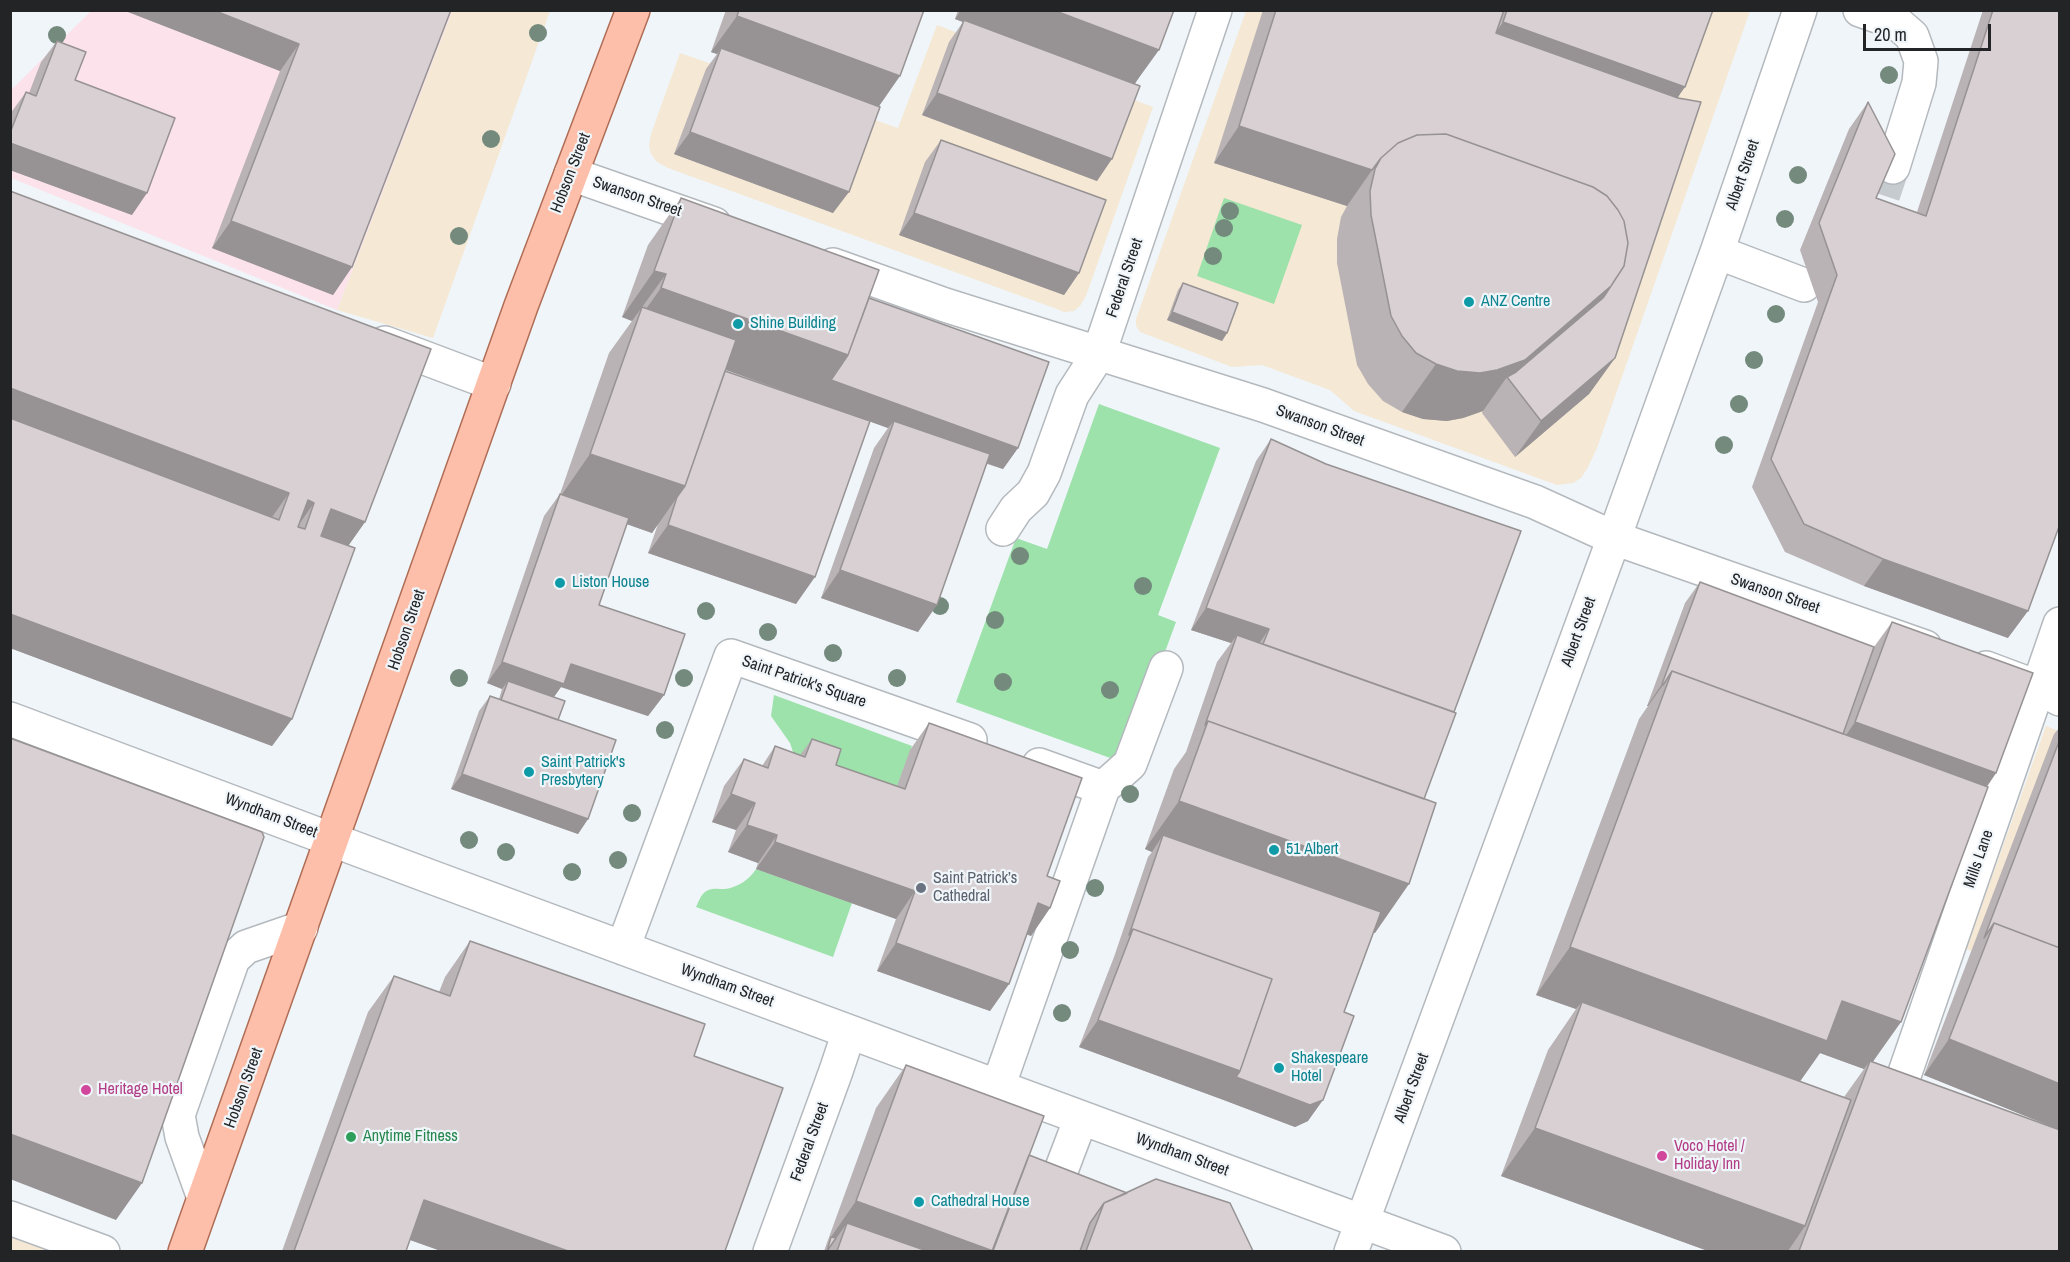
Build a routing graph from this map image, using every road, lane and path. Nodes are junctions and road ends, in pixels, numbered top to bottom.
1 (633, 10) edge
2 (1215, 10) edge
3 (1800, 10) edge
4 (1860, 10) edge
5 (1893, 167) tunnel mouth
6 (571, 174) junction
7 (738, 232) edge
8 (1717, 252) junction
9 (806, 256) edge
10 (1804, 285) dead end
11 (356, 332) edge
12 (1099, 353) junction
13 (494, 384) junction
14 (1003, 529) dead end
15 (1614, 538) junction
16 (2060, 624) edge
17 (1166, 668) dead end
18 (2048, 693) edge
19 (10, 719) edge
20 (1103, 788) junction
21 (333, 839) junction
22 (301, 928) junction
23 (623, 948) junction
24 (849, 1032) junction
25 (998, 1087) junction
26 (1952, 1113) edge
27 (1081, 1118) junction
28 (1059, 1176) edge
29 (204, 1198) junction
30 (10, 1218) edge
31 (1363, 1222) junction
32 (103, 1251) edge
33 (185, 1251) edge
34 (770, 1251) edge
35 (1351, 1251) edge
36 (1444, 1251) edge

1 - 6 main road, Hobson Street
2 - 12 street, Federal Street
3 - 8 street, Albert Street
4 - 5 street
6 - 7 street, Swanson Street
6 - 13 main road, Hobson Street
8 - 10 street
8 - 15 street, Albert Street
9 - 12 street, Swanson Street
11 - 13 street
12 - 14 street, Federal Street
12 - 15 street, Swanson Street
13 - 21 main road, Hobson Street
15 - 18 street, Swanson Street
15 - 31 street, Albert Street
16 - 18 street, Mills Lane
17 - 20 street
18 - 26 street, Mills Lane
19 - 21 street, Wyndham Street
20 - 23 street, Saint Patrick's Square
20 - 25 street
21 - 22 main road, Hobson Street
21 - 23 street, Wyndham Street
22 - 29 main road, Hobson Street
22 - 29 street
23 - 24 street, Wyndham Street
24 - 25 street, Wyndham Street
24 - 34 street, Federal Street
25 - 27 street, Wyndham Street
27 - 28 street
27 - 31 street, Wyndham Street
29 - 33 main road, Hobson Street
30 - 32 street
31 - 35 street, Albert Street
31 - 36 street, Wyndham Street

